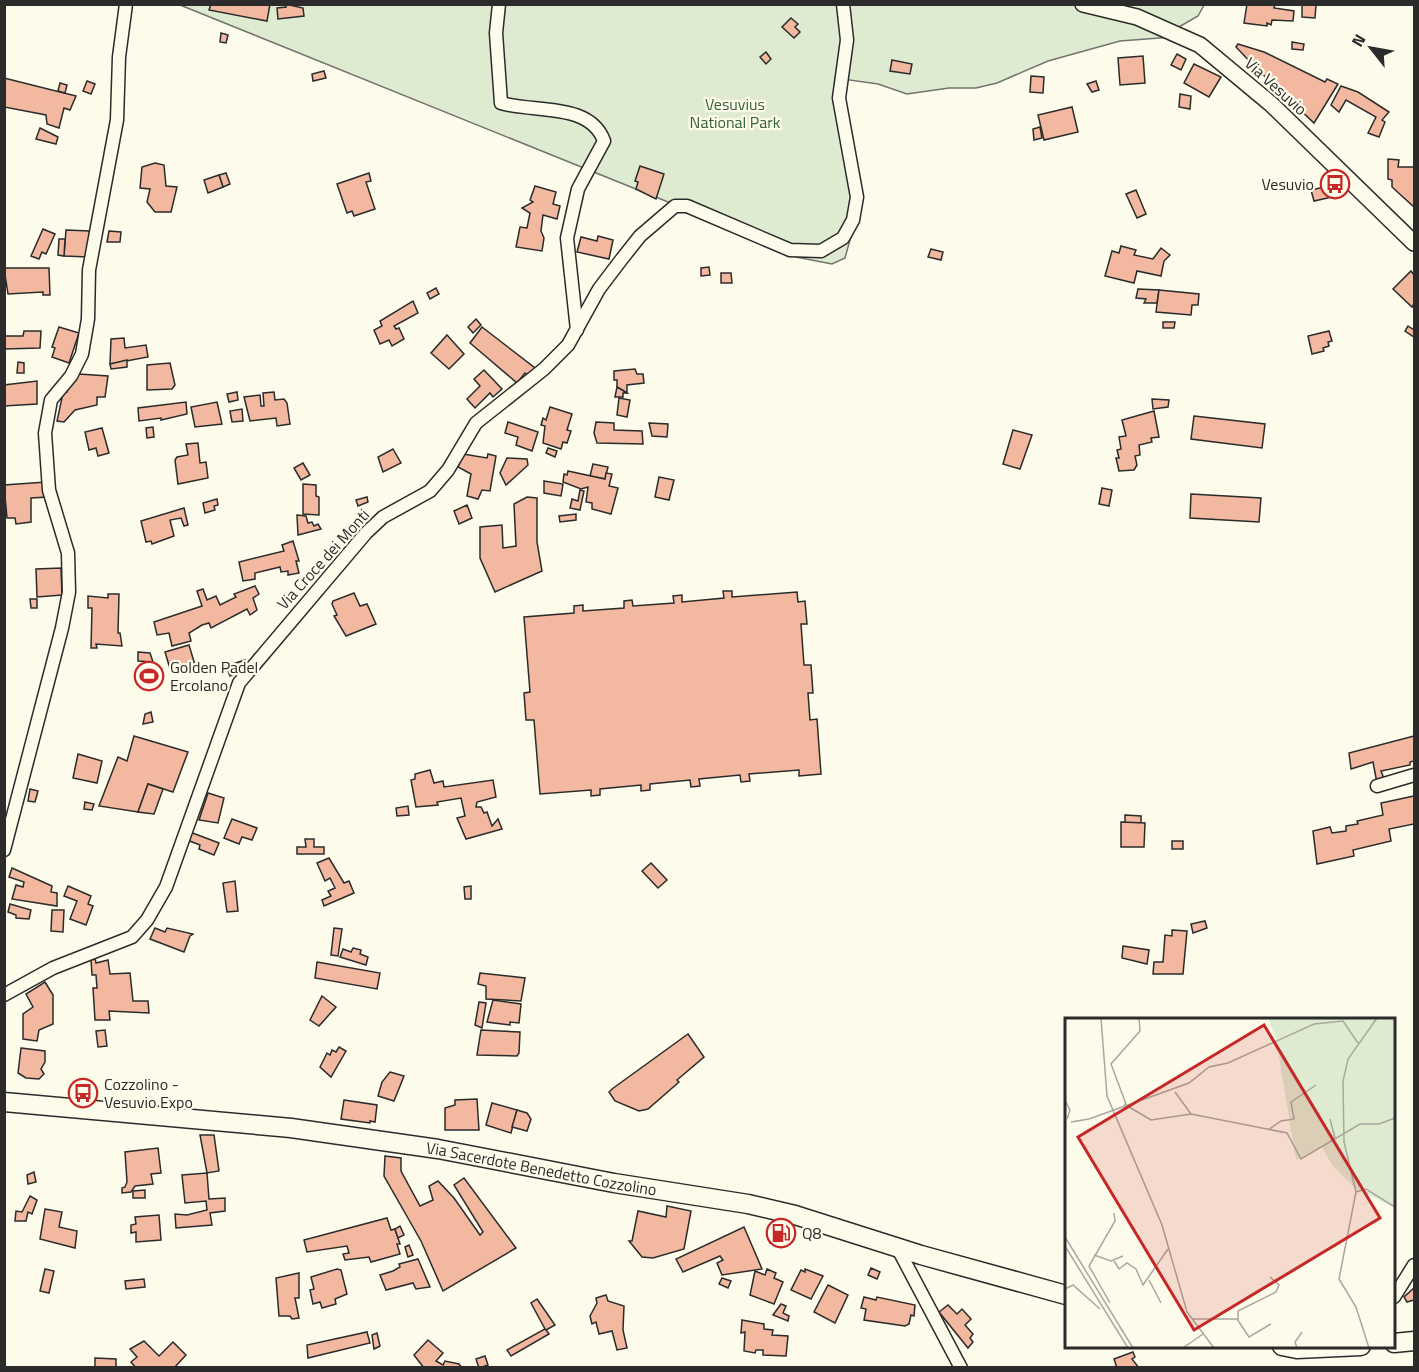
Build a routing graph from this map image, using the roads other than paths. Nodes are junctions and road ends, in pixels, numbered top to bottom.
1 (126, 4) edge
2 (499, 4) edge
3 (843, 4) edge
4 (1083, 4) edge
5 (1414, 243) edge
6 (577, 330) junction
7 (1414, 775) edge
8 (1377, 786) dead end
9 (4, 850) edge
10 (4, 995) edge
11 (4, 1102) edge
12 (897, 1247) junction
13 (1414, 1265) edge
14 (1065, 1295) edge
15 (1395, 1295) edge
16 (1414, 1341) edge
17 (1395, 1343) edge
18 (1290, 1348) edge
19 (1324, 1348) edge
20 (961, 1368) edge

1 - 9 street
2 - 6 street
3 - 6 street, Via Croce dei Monti
4 - 5 street, Via Vesuvio
6 - 10 street, Via Croce dei Monti
7 - 8 street
11 - 12 main road, Via Sacerdote Benedetto Cozzolino
12 - 14 main road, Via Sacerdote Benedetto Cozzolino
12 - 20 street
13 - 15 street
16 - 17 main road
18 - 19 main road

